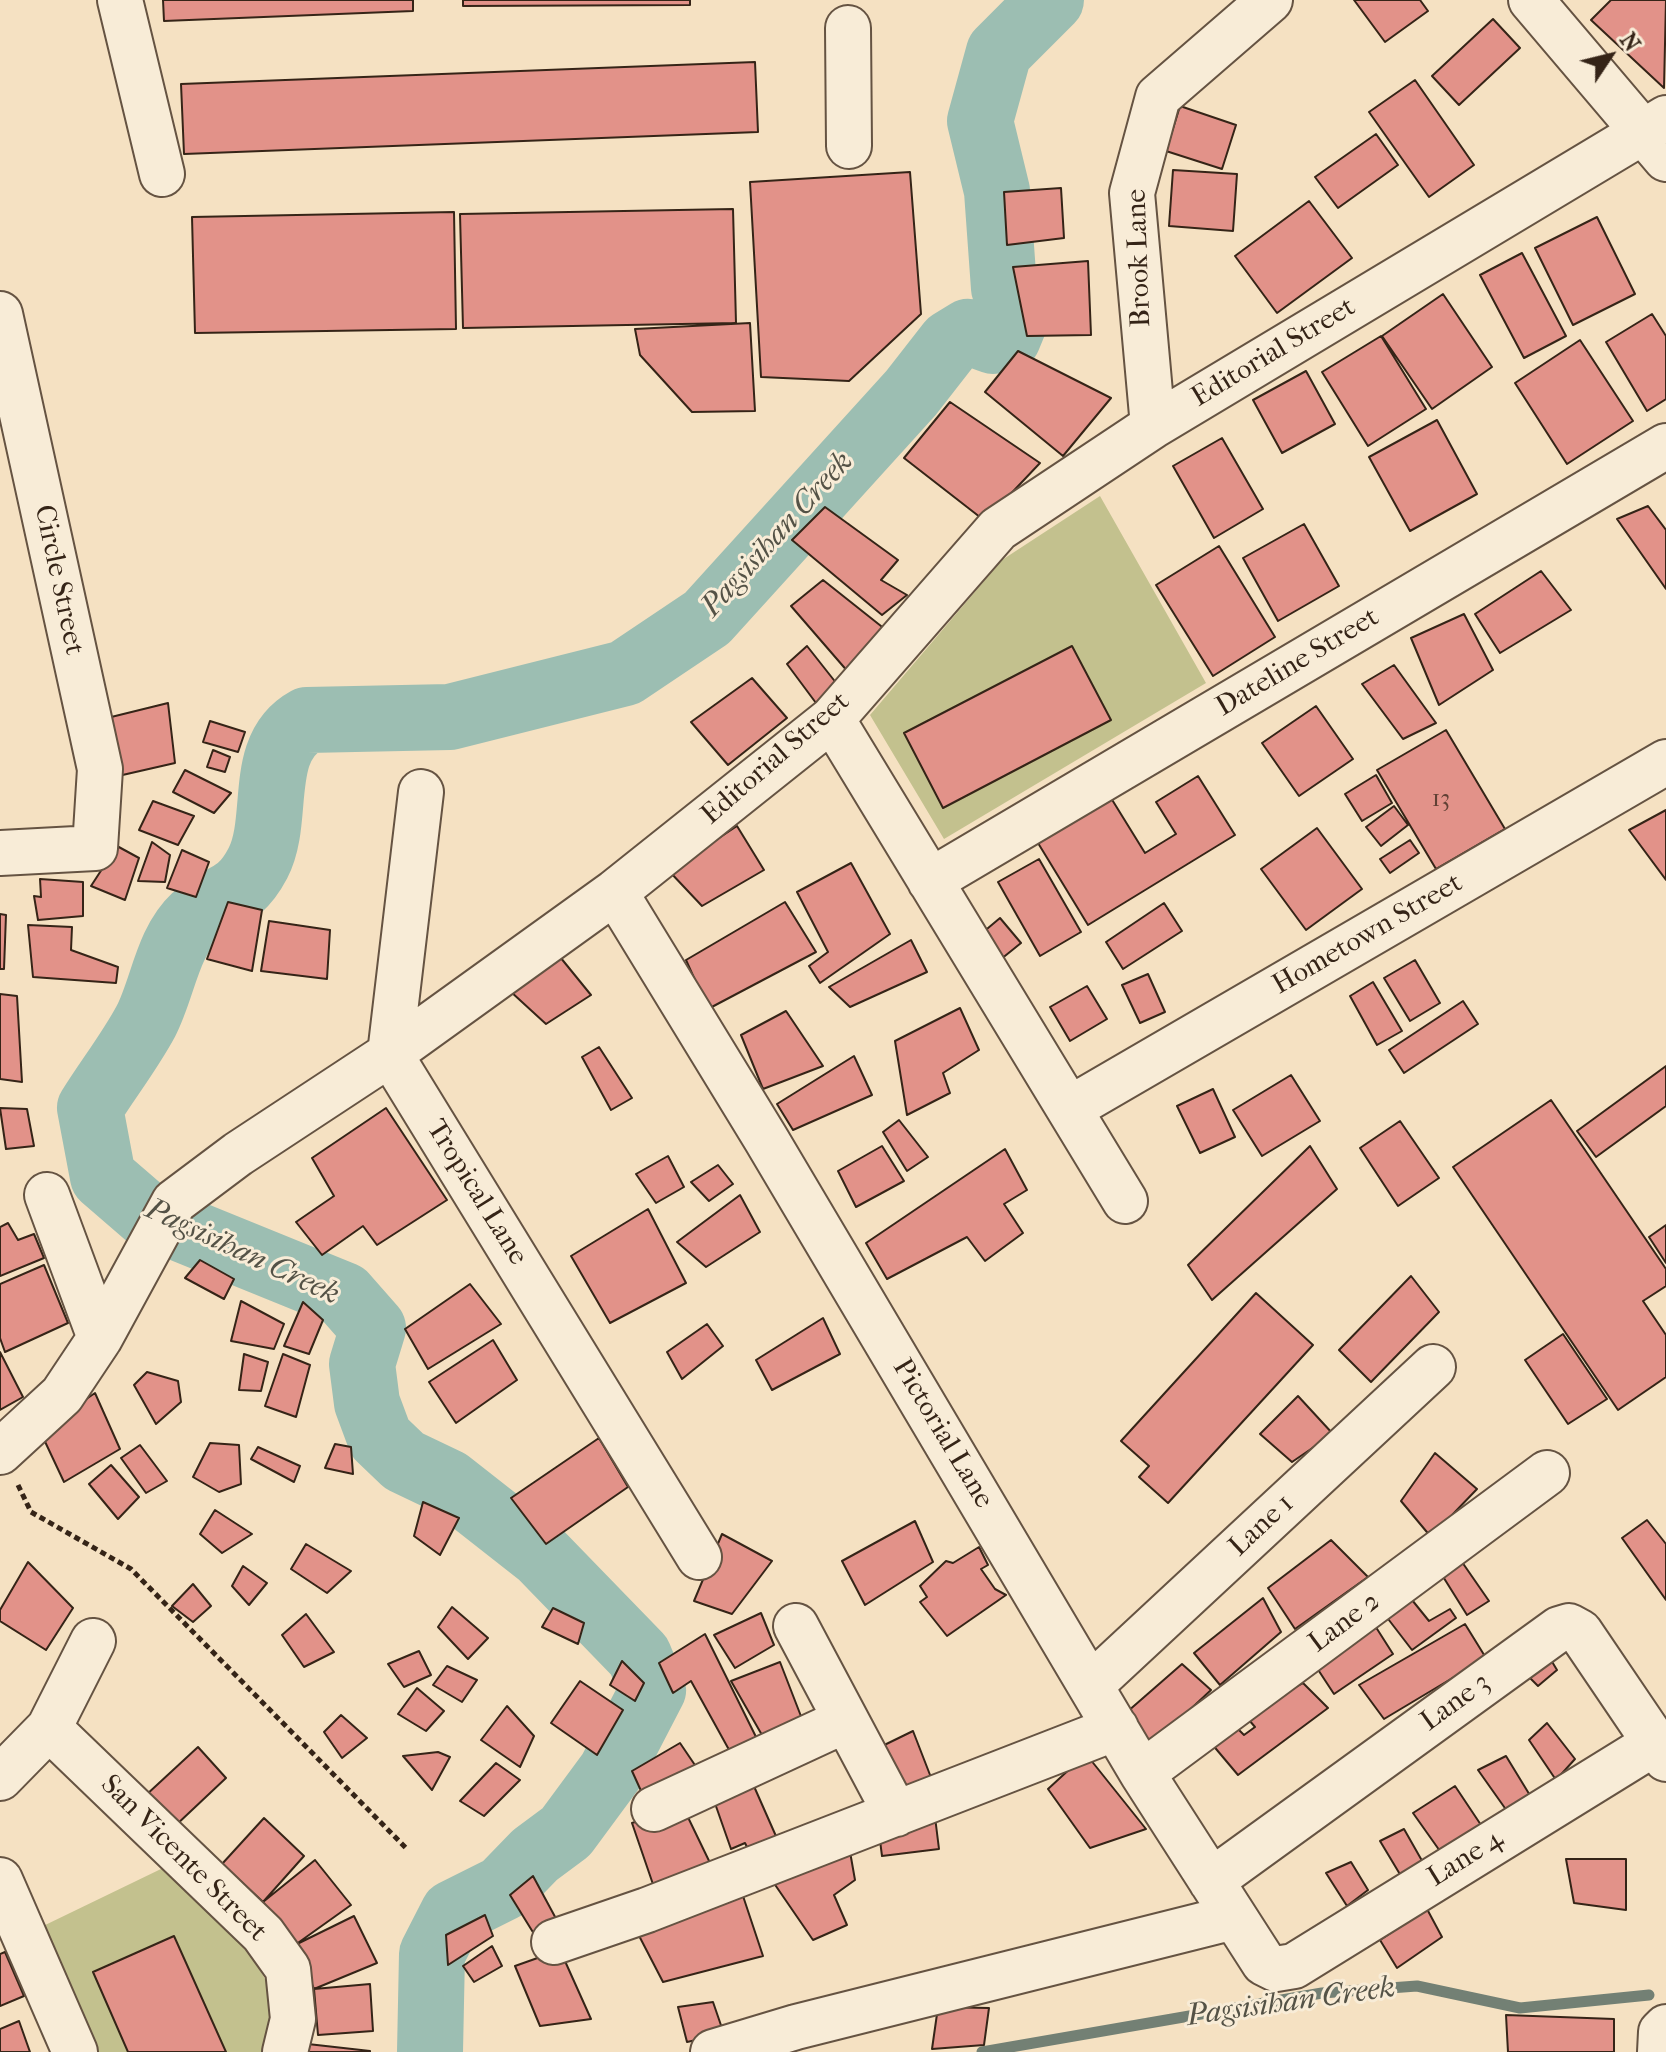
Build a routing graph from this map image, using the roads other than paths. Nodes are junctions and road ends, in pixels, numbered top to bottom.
1 (120, 0) edge
2 (1270, 0) edge
3 (1531, 0) edge
4 (848, 28) dead end
5 (1658, 136) edge
6 (849, 146) dead end
7 (162, 174) dead end
8 (0, 314) edge
9 (1153, 426) junction
10 (1666, 446) edge
11 (832, 719) junction
12 (1666, 762) edge
13 (421, 792) dead end
14 (0, 853) edge
15 (930, 881) junction
16 (615, 892) junction
17 (390, 1054) junction
18 (1069, 1109) junction
19 (47, 1195) dead end
20 (1125, 1201) dead end
21 (100, 1338) junction
22 (1433, 1367) dead end
23 (1, 1452) edge
24 (1547, 1473) dead end
25 (699, 1557) dead end
26 (796, 1626) dead end
27 (93, 1641) dead end
28 (1091, 1685) junction
29 (844, 1721) junction
30 (49, 1728) junction
31 (1116, 1728) junction
32 (1660, 1751) edge
33 (1142, 1773) junction
34 (0, 1778) edge
35 (654, 1809) dead end
36 (896, 1814) junction
37 (0, 1880) edge
38 (1222, 1899) junction
39 (554, 1942) dead end
40 (1276, 1969) joint
41 (1666, 2027) edge
42 (75, 2052) edge
43 (285, 2052) edge
44 (713, 2052) edge
45 (1660, 2052) edge

1 - 7 street
2 - 9 street, Brook Lane
3 - 5 street
4 - 6 street
5 - 9 street, Editorial Street
8 - 14 street, Circle Street
9 - 11 street, Editorial Street
10 - 15 street, Dateline Street
11 - 15 street
11 - 16 street, Editorial Street
12 - 18 street, Hometown Street
13 - 17 street
15 - 18 street
16 - 17 street, Editorial Street
16 - 28 street, Pictorial Lane
17 - 21 street, Editorial Street
17 - 25 street, Tropical Lane
18 - 20 street
19 - 21 street
21 - 23 street, Editorial Street
22 - 28 street, Lane 1
24 - 33 street, Lane 2
26 - 29 street
27 - 30 street
28 - 31 street, Pictorial Lane
29 - 35 street
29 - 36 street
30 - 34 street
30 - 43 street, San Vicente Street
31 - 33 street, Pictorial Lane
31 - 36 street
32 - 38 street, Lane 3
32 - 40 street, Lane 4
33 - 38 street, Pictorial Lane
36 - 39 street
37 - 42 street
38 - 40 street, Pictorial Lane
38 - 44 street
41 - 45 street

